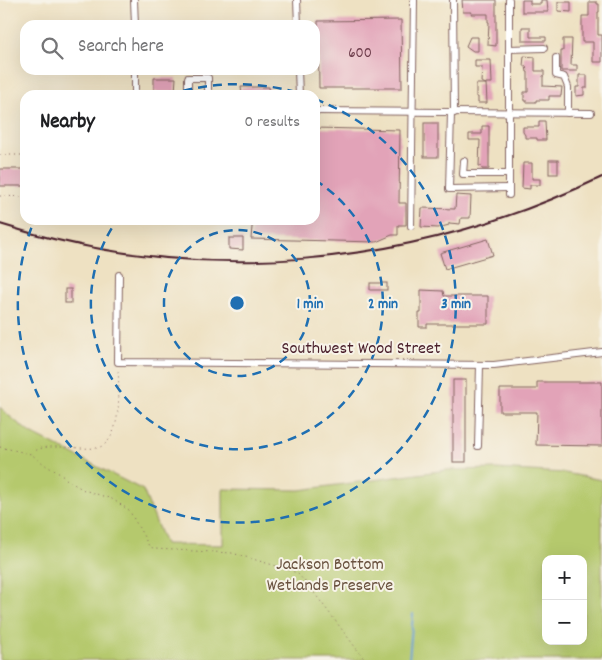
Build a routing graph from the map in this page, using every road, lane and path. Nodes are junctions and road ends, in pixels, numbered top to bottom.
1 (134, 0) edge
2 (297, 0) edge
3 (414, 0) edge
4 (453, 0) edge
5 (509, 0) edge
6 (135, 20) edge
7 (298, 20) edge
8 (544, 48) dead end
9 (509, 49) junction
10 (556, 58) dead end
11 (135, 75) edge
12 (298, 75) edge
13 (135, 90) edge
14 (188, 90) edge
15 (208, 90) edge
16 (299, 90) edge
17 (320, 111) edge
18 (413, 112) junction
19 (452, 113) junction
20 (509, 113) junction
21 (568, 113) junction
22 (591, 113) dead end
23 (0, 155) edge
24 (20, 155) edge
25 (464, 162) dead end
26 (509, 174) junction
27 (0, 196) edge
28 (20, 197) edge
29 (412, 226) dead end
30 (119, 276) dead end
31 (602, 352) edge
32 (118, 362) junction
33 (480, 365) junction
34 (478, 446) dead end
35 (0, 447) edge
36 (31, 454) junction
37 (365, 660) edge

1 - 6 street
2 - 7 street
3 - 18 street
4 - 19 street
5 - 9 street
8 - 9 street
9 - 20 street
10 - 21 street
11 - 13 street
12 - 16 street
14 - 15 street
17 - 18 street
18 - 19 street
18 - 29 street
19 - 20 street
19 - 26 street
20 - 21 street
20 - 26 street
21 - 22 street
23 - 24 path
25 - 26 street
27 - 28 path
30 - 32 street
31 - 33 street, Southwest Wood Street
32 - 33 street, Southwest Wood Street
32 - 36 path
33 - 34 street
35 - 36 path
36 - 37 path

